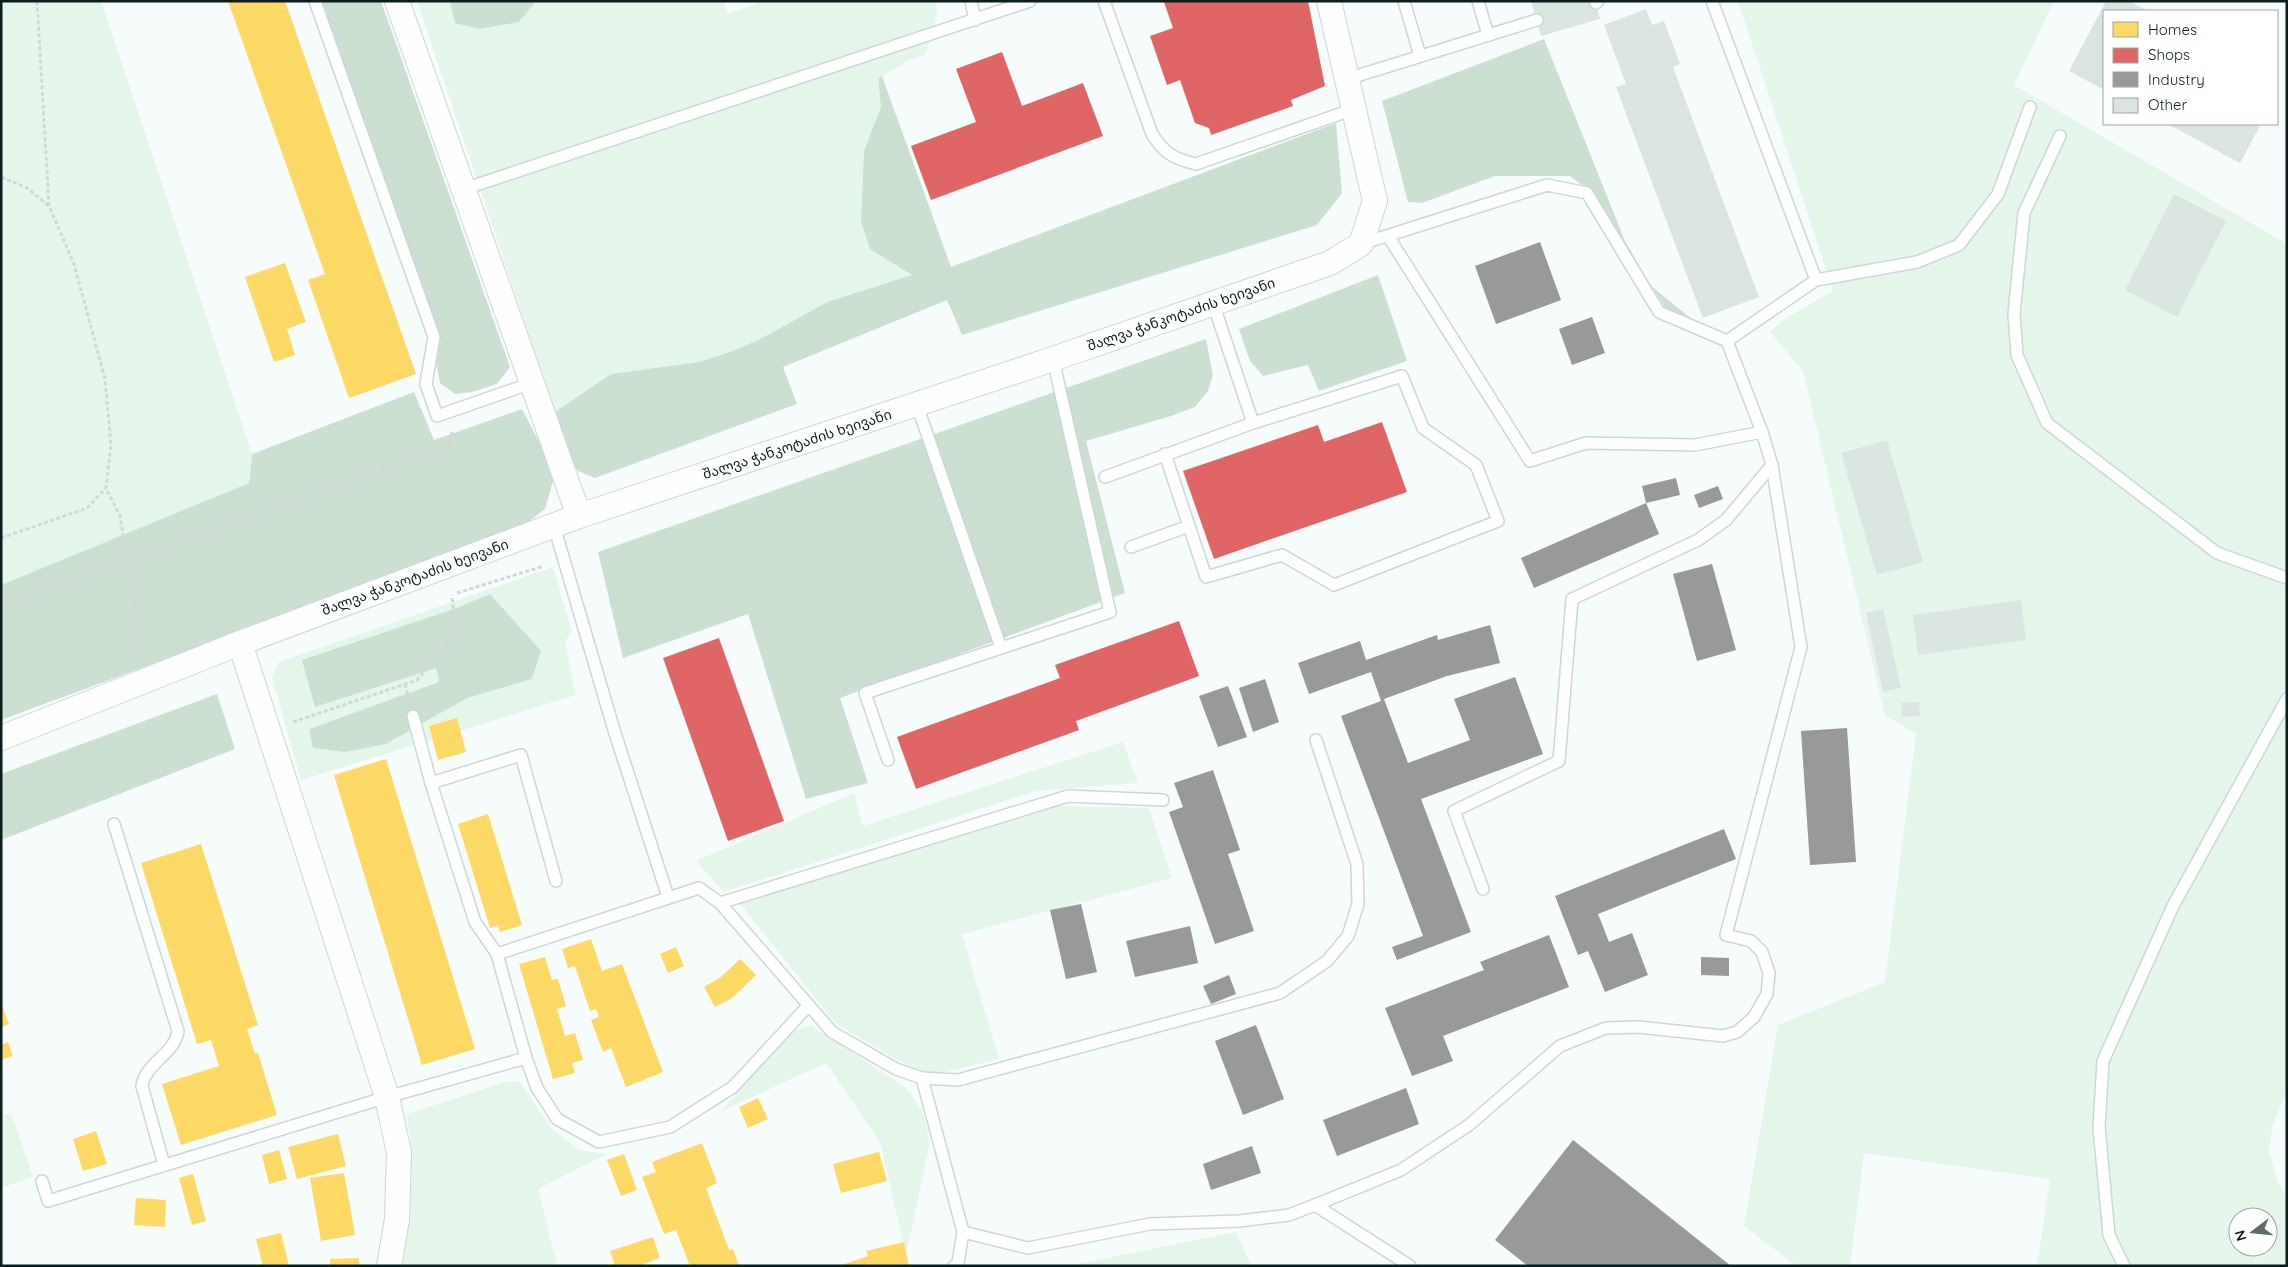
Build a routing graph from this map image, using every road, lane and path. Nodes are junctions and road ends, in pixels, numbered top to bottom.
1 (37, 1) edge
2 (316, 1) edge
3 (397, 1) edge
4 (971, 1) edge
5 (1030, 1) edge
6 (1104, 1) edge
7 (1329, 1) edge
8 (1404, 1) edge
9 (1478, 1) edge
10 (1712, 1) edge
11 (975, 20) junction
12 (1537, 20) dead end
13 (1488, 35) junction
14 (1420, 56) junction
15 (1347, 79) junction
16 (2030, 107) dead end
17 (1354, 109) junction
18 (2060, 136) dead end
19 (1, 177) edge
20 (464, 189) junction
21 (49, 206) junction
22 (1388, 236) junction
23 (1361, 244) junction
24 (1816, 280) junction
25 (1213, 303) junction
26 (1727, 341) junction
27 (1053, 360) junction
28 (532, 383) junction
29 (917, 404) junction
30 (456, 409) junction
31 (1253, 423) junction
32 (1762, 432) junction
33 (1165, 454) junction
34 (1772, 465) junction
35 (1105, 477) dead end
36 (106, 488) junction
37 (579, 516) junction
38 (554, 526) junction
39 (1189, 526) junction
40 (1, 538) edge
41 (1132, 547) dead end
42 (127, 560) junction
43 (2287, 578) edge
44 (452, 595) dead end
45 (1, 605) edge
46 (240, 642) junction
47 (1001, 648) junction
48 (148, 679) junction
49 (2287, 699) edge
50 (413, 716) dead end
51 (268, 731) junction
52 (1, 738) edge
53 (1316, 740) dead end
54 (888, 760) dead end
55 (431, 783) junction
56 (1162, 800) dead end
57 (114, 824) dead end
58 (556, 882) dead end
59 (1484, 889) dead end
60 (668, 896) junction
61 (720, 902) junction
62 (497, 954) junction
63 (808, 1006) junction
64 (526, 1058) junction
65 (922, 1078) junction
66 (387, 1097) junction
67 (164, 1165) junction
68 (42, 1181) dead end
69 (1316, 1204) junction
70 (963, 1232) junction
71 (388, 1266) edge
72 (954, 1266) edge
73 (1410, 1266) edge
74 (2124, 1266) edge

1 - 21 path
2 - 30 lane
3 - 20 street
4 - 11 lane
5 - 11 lane
6 - 17 lane
7 - 15 street
8 - 14 lane
9 - 13 lane
10 - 24 lane
11 - 20 lane
12 - 13 lane
13 - 14 lane
14 - 15 lane
15 - 17 street
16 - 24 lane
17 - 23 street
18 - 43 lane
19 - 21 path
20 - 28 street
21 - 36 path
22 - 23 lane
22 - 26 lane
22 - 32 lane
23 - 25 street, შალვა ჭანკოტაძის ხეივანი
24 - 26 lane
25 - 27 street, შალვა ჭანკოტაძის ხეივანი
25 - 31 lane
26 - 32 lane
27 - 29 street, შალვა ჭანკოტაძის ხეივანი
27 - 47 lane
28 - 30 lane
28 - 37 street
29 - 37 street, შალვა ჭანკოტაძის ხეივანი
29 - 47 lane
30 - 42 path
31 - 33 lane
31 - 39 lane
32 - 34 lane
33 - 35 lane
33 - 39 lane
34 - 59 lane
34 - 69 lane
36 - 40 path
36 - 42 path
37 - 38 street, შალვა ჭანკოტაძის ხეივანი
38 - 46 street, შალვა ჭანკოტაძის ხეივანი
38 - 60 lane
39 - 41 lane
42 - 45 path
42 - 48 path
44 - 51 path
46 - 48 street, შალვა ჭანკოტაძის ხეივანი
46 - 51 street
47 - 54 lane
48 - 52 street, შალვა ჭანკოტაძის ხეივანი
49 - 74 lane
50 - 55 lane
51 - 66 street
53 - 65 lane
55 - 58 lane
55 - 62 lane
56 - 61 lane
57 - 67 lane
60 - 61 lane
60 - 62 lane
61 - 63 lane
62 - 64 lane
63 - 64 lane
63 - 65 lane
64 - 66 lane
65 - 70 lane
66 - 67 lane
66 - 71 street
67 - 68 lane
69 - 70 lane
69 - 73 lane
70 - 72 lane

